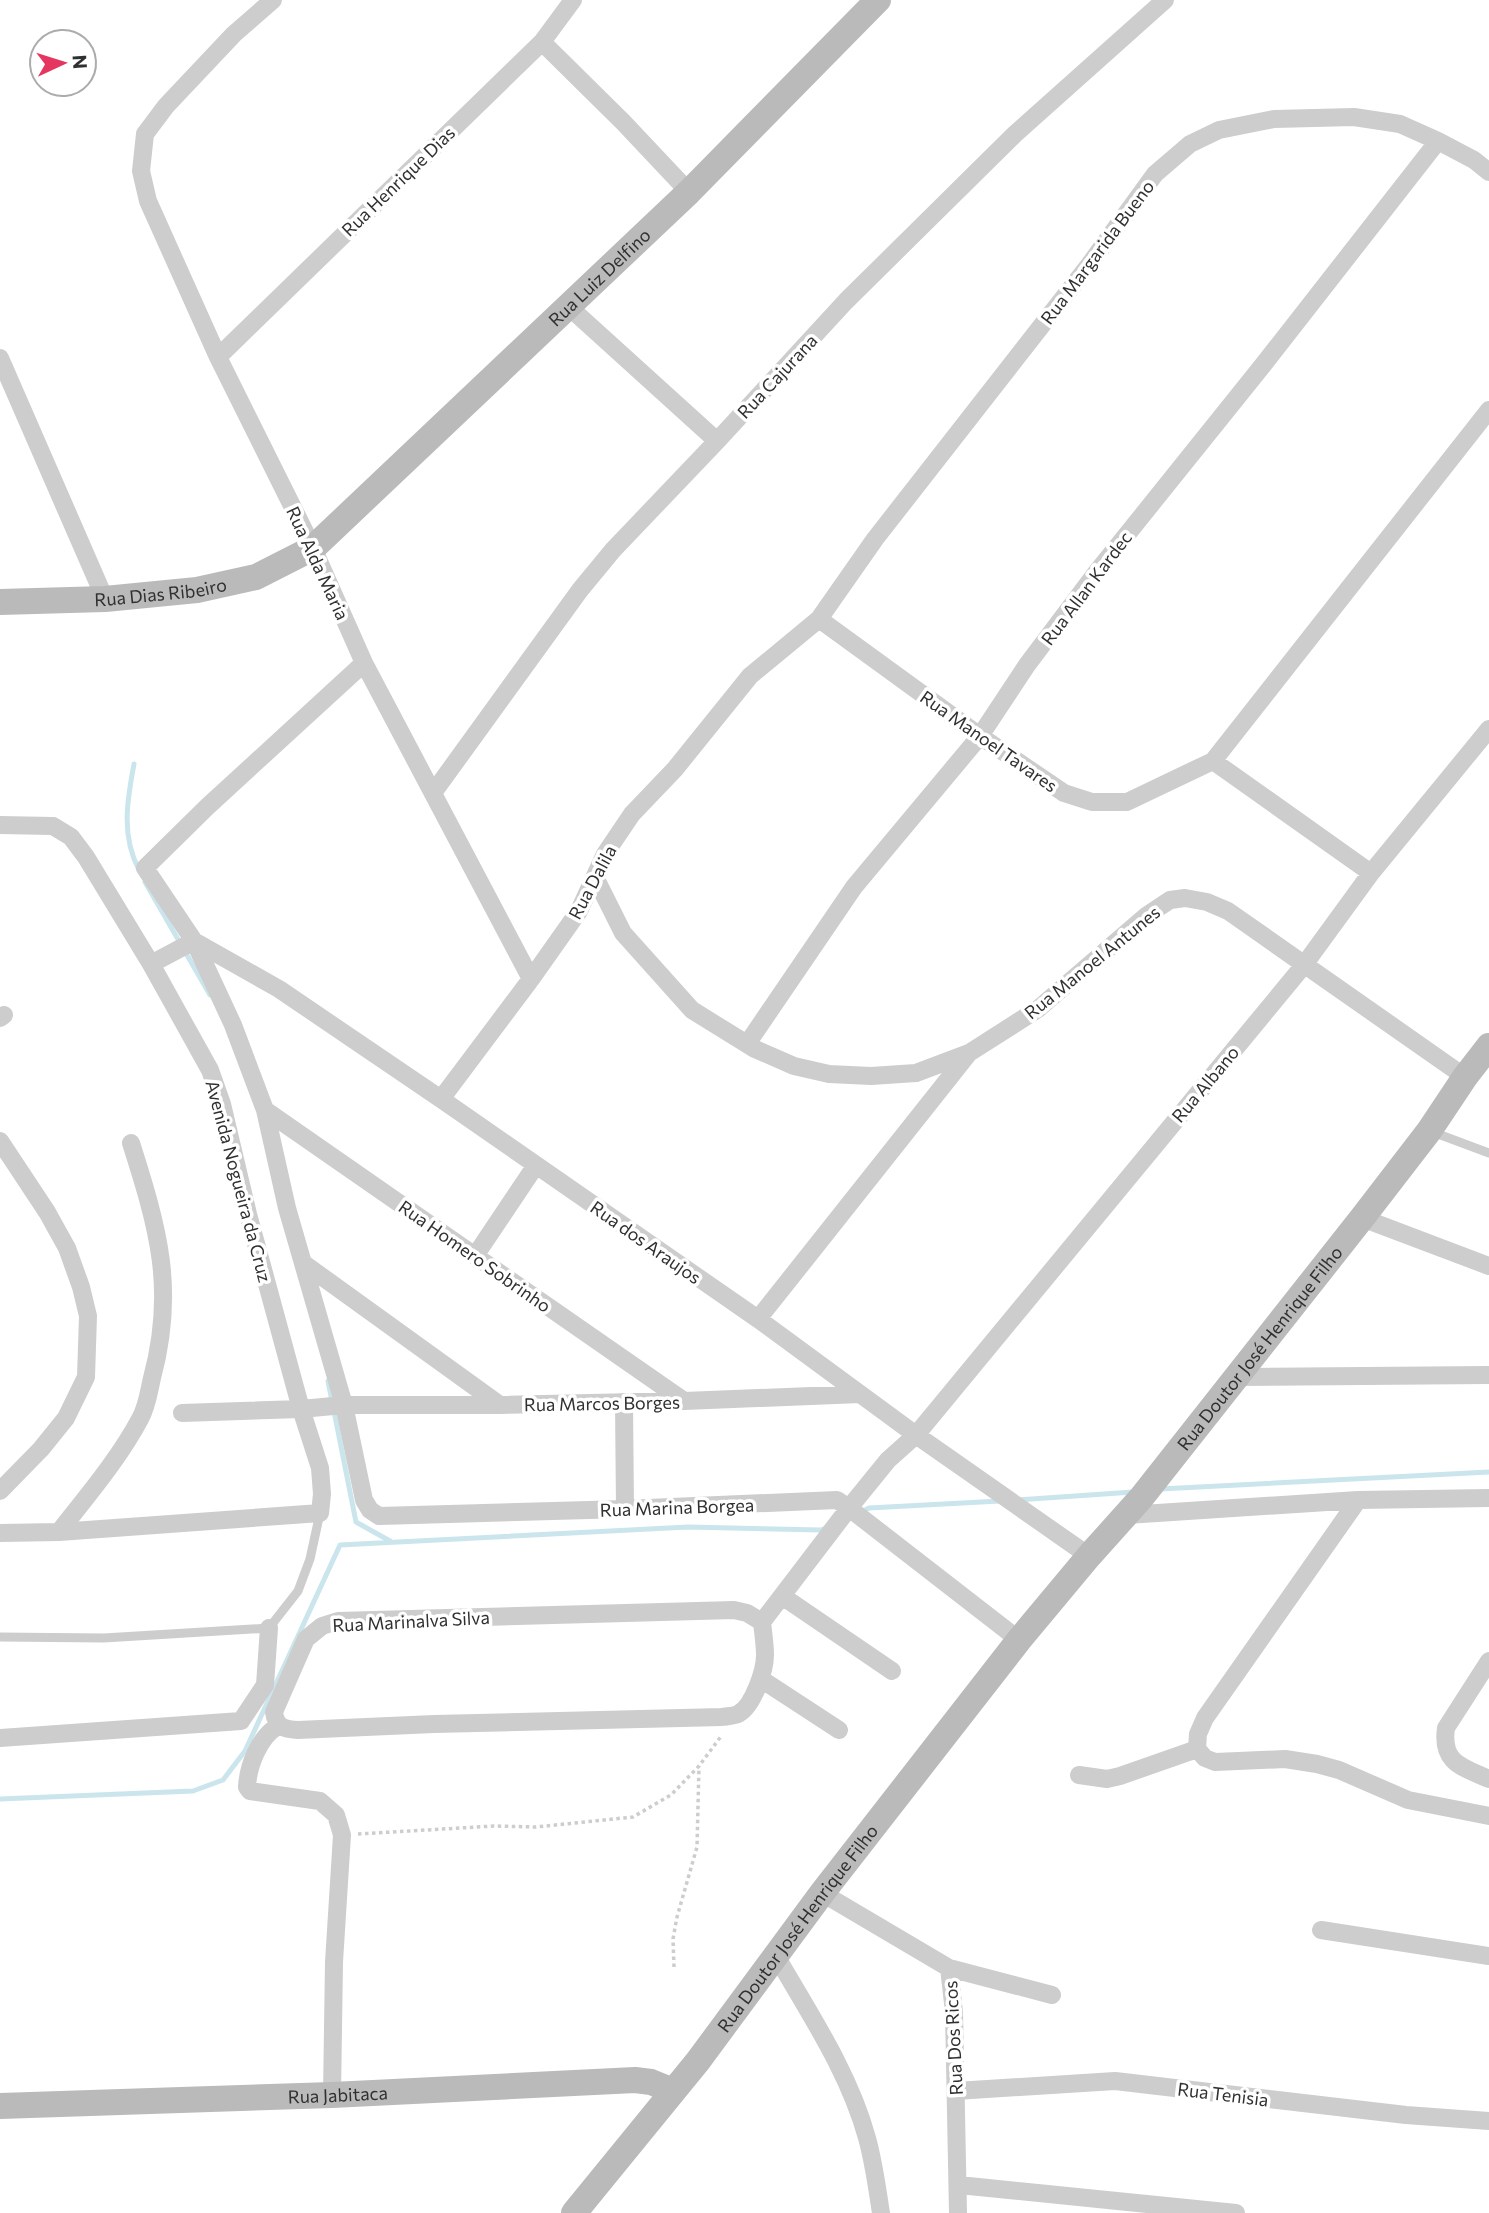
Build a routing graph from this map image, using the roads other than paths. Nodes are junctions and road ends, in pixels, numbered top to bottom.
1 (273, 0) edge
2 (573, 0) edge
3 (878, 0) edge
4 (1164, 0) edge
5 (542, 42) junction
6 (1438, 141) junction
7 (1489, 173) edge
8 (689, 192) junction
9 (568, 306) junction
10 (218, 357) junction
11 (0, 358) edge
12 (1489, 411) edge
13 (717, 441) junction
14 (313, 548) junction
15 (105, 599) junction
16 (0, 602) edge
17 (819, 619) junction
18 (364, 663) junction
19 (1489, 729) edge
20 (980, 736) junction
21 (1213, 761) junction
22 (433, 793) junction
23 (0, 825) edge
24 (1371, 873) junction
25 (595, 877) junction
26 (190, 943) junction
27 (155, 961) junction
28 (1304, 965) junction
29 (531, 979) junction
30 (747, 1044) junction
31 (1489, 1046) edge
32 (969, 1053) junction
33 (1465, 1077) junction
34 (441, 1099) junction
35 (265, 1110) junction
36 (1429, 1131) junction
37 (0, 1141) edge
38 (131, 1143) dead end
39 (1489, 1153) edge
40 (536, 1165) junction
41 (1362, 1218) junction
42 (475, 1256) junction
43 (303, 1263) junction
44 (1489, 1266) edge
45 (758, 1318) junction
46 (1489, 1375) edge
47 (1237, 1377) junction
48 (860, 1394) junction
49 (684, 1401) junction
50 (624, 1402) junction
51 (500, 1405) junction
52 (342, 1406) junction
53 (305, 1409) junction
54 (182, 1413) dead end
55 (916, 1435) junction
56 (0, 1491) edge
57 (1489, 1498) edge
58 (1140, 1499) junction
59 (1358, 1500) junction
60 (625, 1509) junction
61 (320, 1513) junction
62 (848, 1516) junction
63 (59, 1532) junction
64 (0, 1533) edge
65 (1089, 1556) junction
66 (782, 1596) junction
67 (762, 1622) junction
68 (269, 1628) junction
69 (0, 1637) edge
70 (1019, 1640) junction
71 (1489, 1661) edge
72 (892, 1671) dead end
73 (761, 1679) junction
74 (278, 1726) junction
75 (839, 1730) dead end
76 (0, 1738) edge
77 (1197, 1749) junction
78 (1079, 1775) dead end
79 (1489, 1779) edge
80 (1489, 1816) edge
81 (822, 1892) junction
82 (1321, 1930) dead end
83 (775, 1954) junction
84 (1489, 1956) edge
85 (949, 1968) junction
86 (1052, 1995) dead end
87 (673, 2091) junction
88 (956, 2091) junction
89 (332, 2095) junction
90 (0, 2106) edge
91 (1489, 2121) edge
92 (959, 2185) junction
93 (574, 2213) edge
94 (881, 2213) edge
95 (958, 2213) edge
96 (1236, 2213) edge

1 - 10 street, Rua Alda Maria
2 - 5 street, Rua Henrique Dias
3 - 8 street, Rua Luiz Delfino
4 - 13 street, Rua Cajurana
5 - 8 street
5 - 10 street, Rua Henrique Dias
6 - 7 street, Rua Margarida Bueno
6 - 17 street, Rua Margarida Bueno
6 - 20 street, Rua Allan Kardec
8 - 9 street, Rua Luiz Delfino
9 - 13 street
9 - 14 street, Rua Luiz Delfino
10 - 14 street, Rua Alda Maria
11 - 15 street
12 - 21 street
13 - 22 street, Rua Cajurana
14 - 15 street, Rua Dias Ribeiro
14 - 18 street, Rua Alda Maria
15 - 16 street, Rua Dias Ribeiro
17 - 20 street, Rua Manoel Tavares
17 - 25 street, Rua Dalila
18 - 22 street, Rua Alda Maria
18 - 26 street
19 - 24 street, Rua Albano
20 - 21 street, Rua Manoel Tavares
20 - 30 street, Rua Allan Kardec
21 - 24 street
22 - 29 street, Rua Alda Maria
23 - 27 street, Avenida Nogueira da Cruz
24 - 28 street, Rua Albano
25 - 29 street, Rua Dalila
25 - 30 street, Rua Manoel Antunes
26 - 27 street
26 - 34 street, Rua dos Araujos
26 - 35 street
27 - 53 street, Avenida Nogueira da Cruz
28 - 32 street, Rua Manoel Antunes
28 - 33 street, Rua Manoel Antunes
28 - 55 street, Rua Albano
29 - 34 street, Rua Dalila
30 - 32 street, Rua Manoel Antunes
31 - 33 street, Rua Doutor José Henrique Filho
32 - 45 street
33 - 36 street, Rua Doutor José Henrique Filho
34 - 40 street, Rua dos Araujos
35 - 42 street, Rua Homero Sobrinho
35 - 43 street
36 - 39 lane
36 - 41 street, Rua Doutor José Henrique Filho
37 - 56 street
38 - 63 street
40 - 42 street
40 - 45 street, Rua dos Araujos
41 - 44 street
41 - 47 street, Rua Doutor José Henrique Filho
42 - 49 street, Rua Homero Sobrinho
43 - 51 street
43 - 52 street
45 - 48 street, Rua dos Araujos
46 - 47 street
47 - 58 street, Rua Doutor José Henrique Filho
48 - 49 street, Rua Marcos Borges
48 - 55 street, Rua dos Araujos
49 - 50 street, Rua Marcos Borges
50 - 51 street, Rua Marcos Borges
50 - 60 street
51 - 52 street, Rua Marcos Borges
52 - 53 street, Rua Marcos Borges
52 - 60 street, Rua Marina Borgea
53 - 54 street, Rua Marcos Borges
53 - 61 street, Avenida Nogueira da Cruz
55 - 62 street
55 - 65 street, Rua dos Araujos
57 - 59 street
58 - 59 street
58 - 65 street, Rua Doutor José Henrique Filho
59 - 77 street
60 - 62 street, Rua Marina Borgea
61 - 63 street
61 - 68 lane
62 - 66 street
62 - 70 street
63 - 64 street
65 - 70 street, Rua Doutor José Henrique Filho
66 - 67 street
66 - 72 street
67 - 73 street
67 - 74 street, Rua Marinalva Silva
68 - 69 lane
68 - 76 street
70 - 81 street, Rua Doutor José Henrique Filho
71 - 79 street
73 - 74 street
73 - 75 street
74 - 89 street
77 - 78 street
77 - 80 street
81 - 83 street, Rua Doutor José Henrique Filho
81 - 85 street, Rua Dos Ricos
82 - 84 street
83 - 87 street, Rua Doutor José Henrique Filho
83 - 94 street
85 - 86 street
85 - 88 street, Rua Dos Ricos
87 - 89 street, Rua Jabitaca
87 - 93 street, Rua Doutor José Henrique Filho
88 - 91 street, Rua Tenisia
88 - 92 street, Rua Dos Ricos
89 - 90 street, Rua Jabitaca
92 - 95 street, Rua Dos Ricos
92 - 96 street

